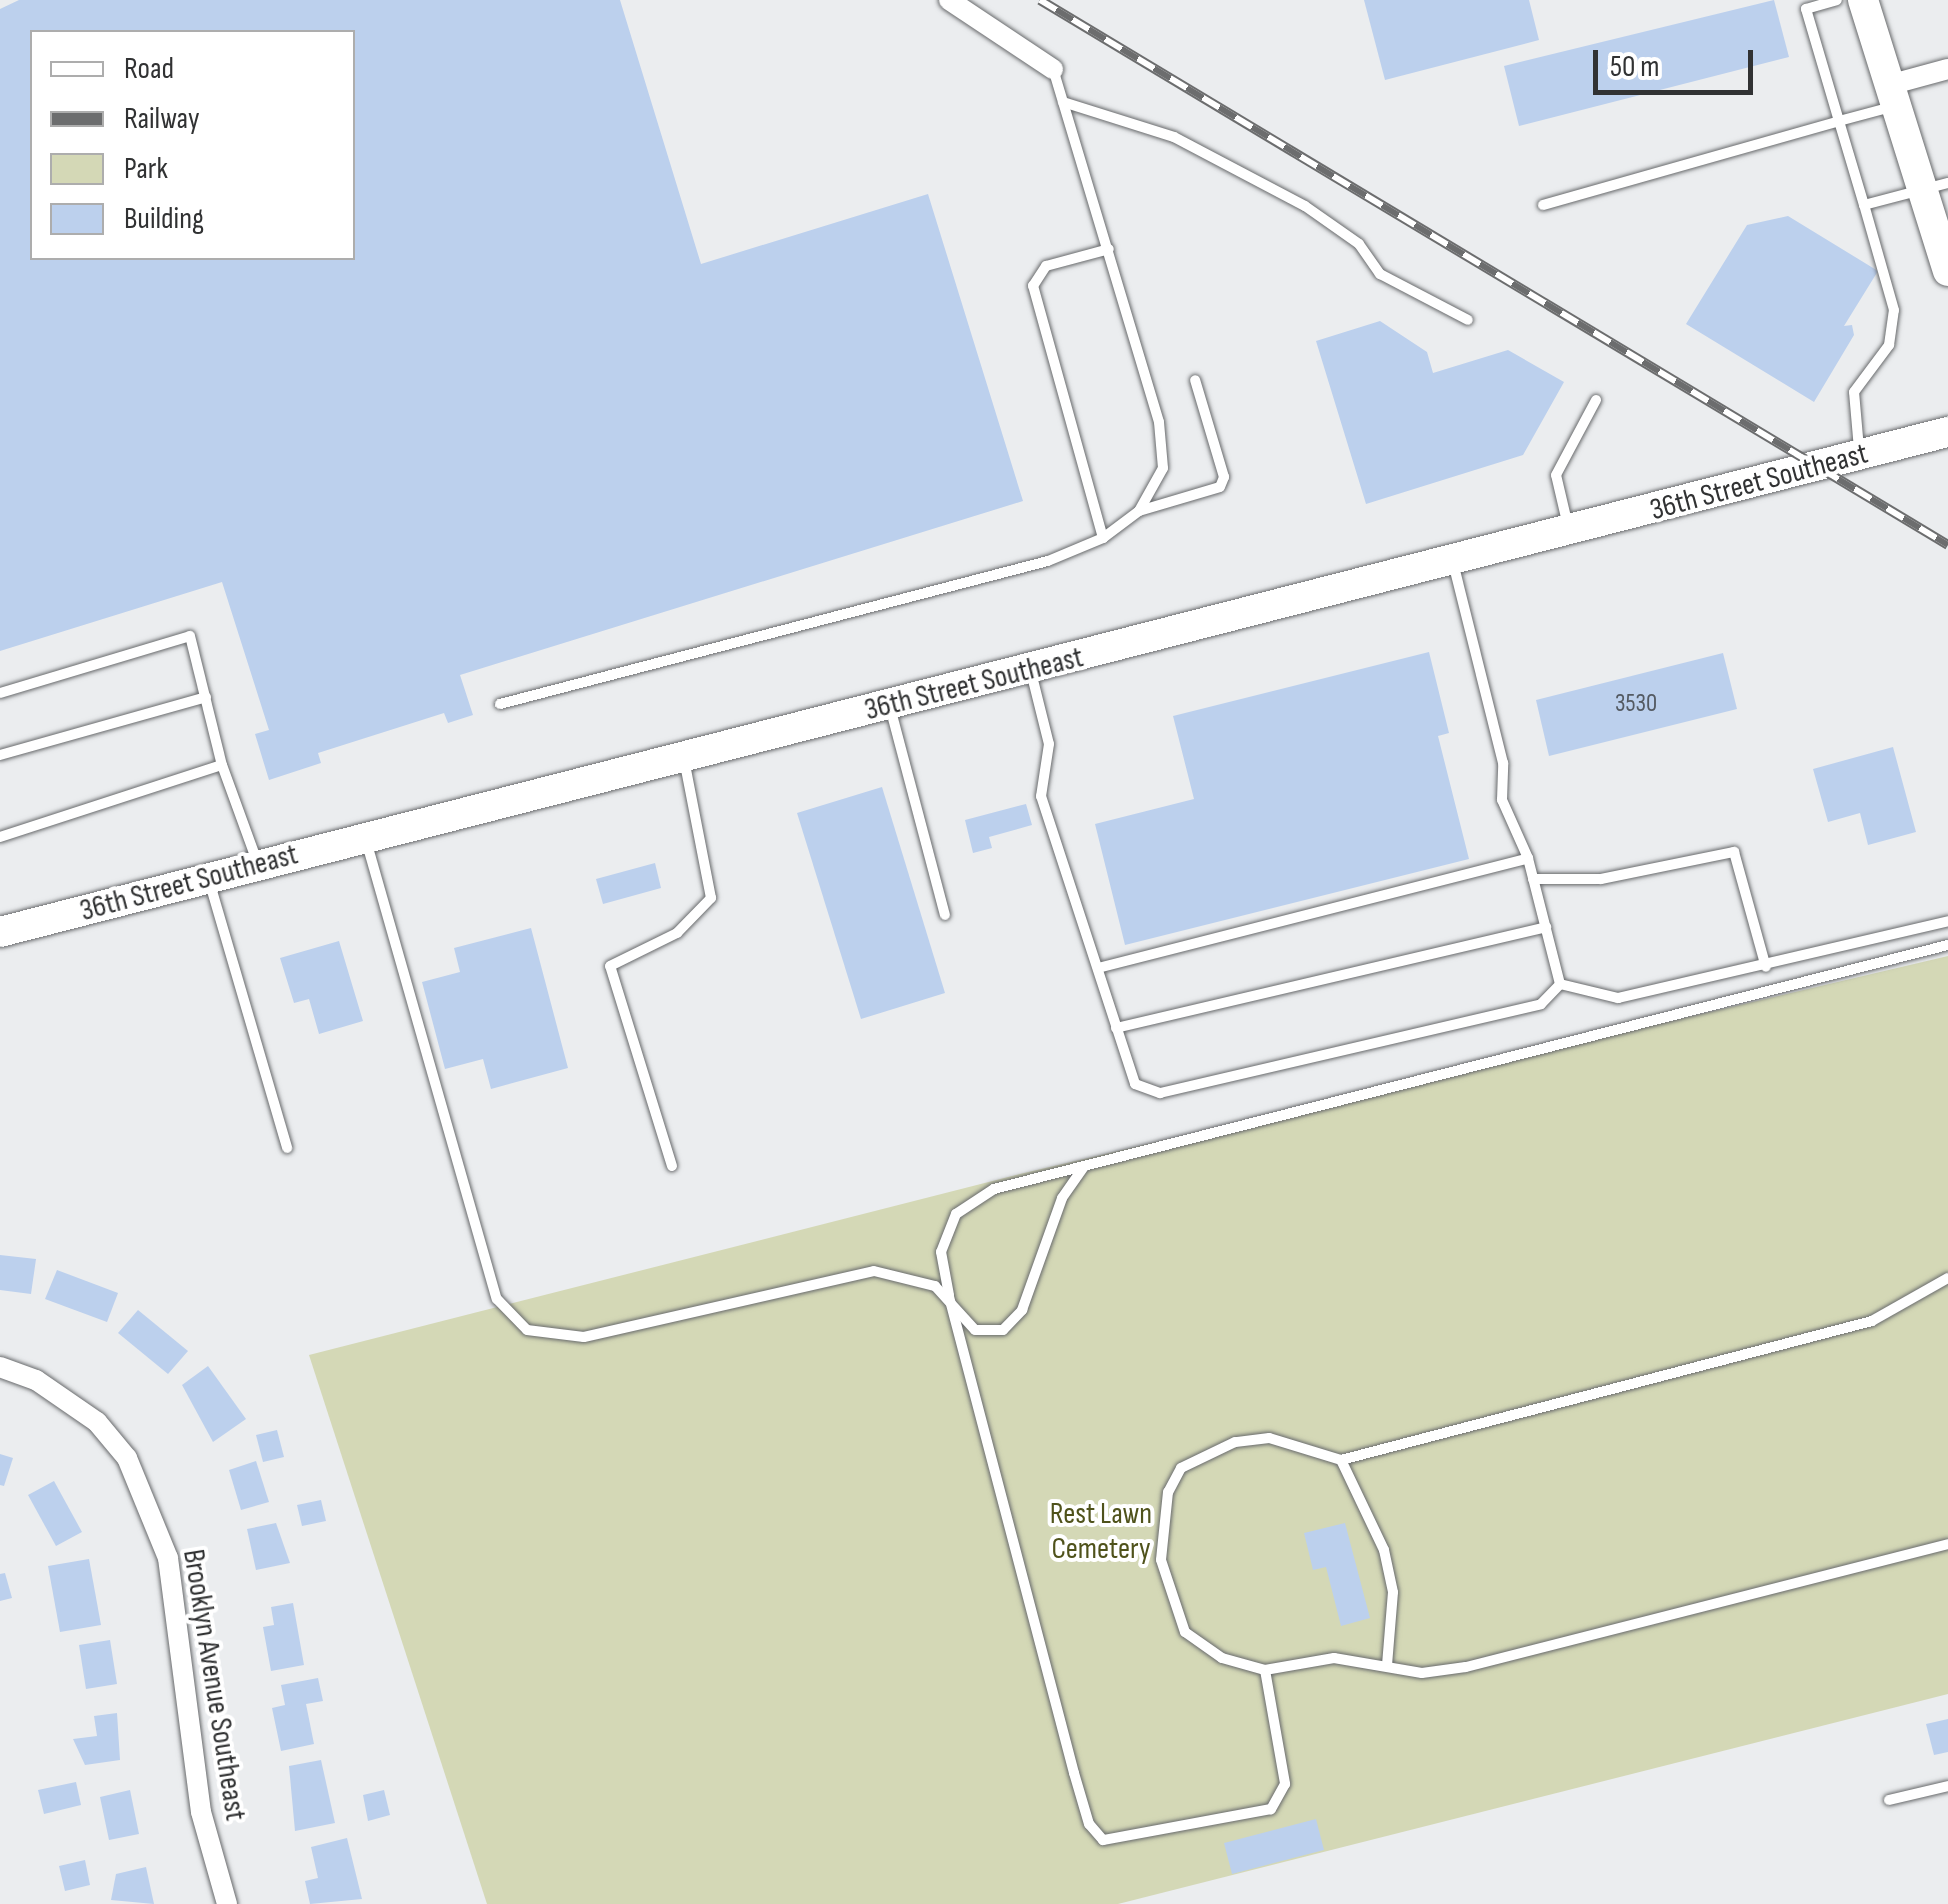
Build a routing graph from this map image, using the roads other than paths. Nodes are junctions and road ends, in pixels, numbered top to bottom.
1 (949, 0) edge
2 (1838, 0) edge
3 (1863, 0) edge
4 (1053, 69) joint
5 (1948, 69) edge
6 (1892, 95) junction
7 (1063, 102) junction
8 (1839, 121) junction
9 (1934, 186) edge
10 (1543, 205) dead end
11 (1864, 205) junction
12 (1108, 249) junction
13 (1948, 271) edge
14 (1468, 320) dead end
15 (1195, 380) dead end
16 (1596, 400) dead end
17 (1948, 432) edge
18 (1860, 455) junction
19 (1139, 511) junction
20 (1570, 532) junction
21 (1103, 538) junction
22 (1453, 562) junction
23 (1030, 670) junction
24 (0, 694) edge
25 (206, 697) junction
26 (500, 704) dead end
27 (890, 706) junction
28 (0, 755) edge
29 (684, 758) junction
30 (222, 765) junction
31 (0, 837) edge
32 (365, 838) junction
33 (1528, 858) junction
34 (258, 865) junction
35 (208, 878) junction
36 (1533, 878) junction
37 (944, 915) dead end
38 (1948, 921) edge
39 (1546, 927) junction
40 (0, 932) edge
41 (1948, 945) edge
42 (1766, 967) junction
43 (1098, 968) junction
44 (1560, 984) junction
45 (1116, 1028) junction
46 (287, 1148) dead end
47 (672, 1166) dead end
48 (1084, 1166) junction
49 (1948, 1278) edge
50 (949, 1295) junction
51 (0, 1368) edge
52 (1341, 1460) junction
53 (1948, 1544) edge
54 (1387, 1665) junction
55 (1264, 1670) junction
56 (1948, 1786) edge
57 (1889, 1800) dead end
58 (228, 1904) edge

1 - 4 street
2 - 8 lane
3 - 6 street
4 - 7 lane
5 - 6 street
6 - 8 lane
6 - 9 street
7 - 12 lane
7 - 14 lane
8 - 10 lane
8 - 11 lane
9 - 11 lane
9 - 13 street
11 - 18 lane
12 - 19 lane
12 - 21 lane
15 - 19 lane
16 - 20 lane
17 - 18 street, 36th Street Southeast
18 - 20 street, 36th Street Southeast
19 - 21 lane
20 - 22 street, 36th Street Southeast
21 - 26 lane
22 - 23 street, 36th Street Southeast
22 - 33 lane
23 - 27 street, 36th Street Southeast
23 - 43 lane
24 - 25 lane
25 - 28 lane
25 - 30 lane
27 - 29 street, 36th Street Southeast
27 - 37 lane
29 - 32 street, 36th Street Southeast
29 - 47 lane
30 - 31 lane
30 - 34 lane
32 - 34 street, 36th Street Southeast
32 - 50 lane
33 - 36 lane
33 - 43 lane
34 - 35 street, 36th Street Southeast
35 - 40 street, 36th Street Southeast
35 - 46 lane
36 - 39 lane
36 - 42 lane
38 - 42 lane
39 - 44 lane
39 - 45 lane
41 - 48 lane
42 - 44 lane
43 - 45 lane
44 - 45 lane
48 - 50 lane
48 - 50 lane
49 - 52 lane
50 - 55 lane
51 - 58 street, Brooklyn Avenue Southeast
52 - 54 lane
52 - 55 lane
53 - 54 lane
54 - 55 lane
56 - 57 lane

